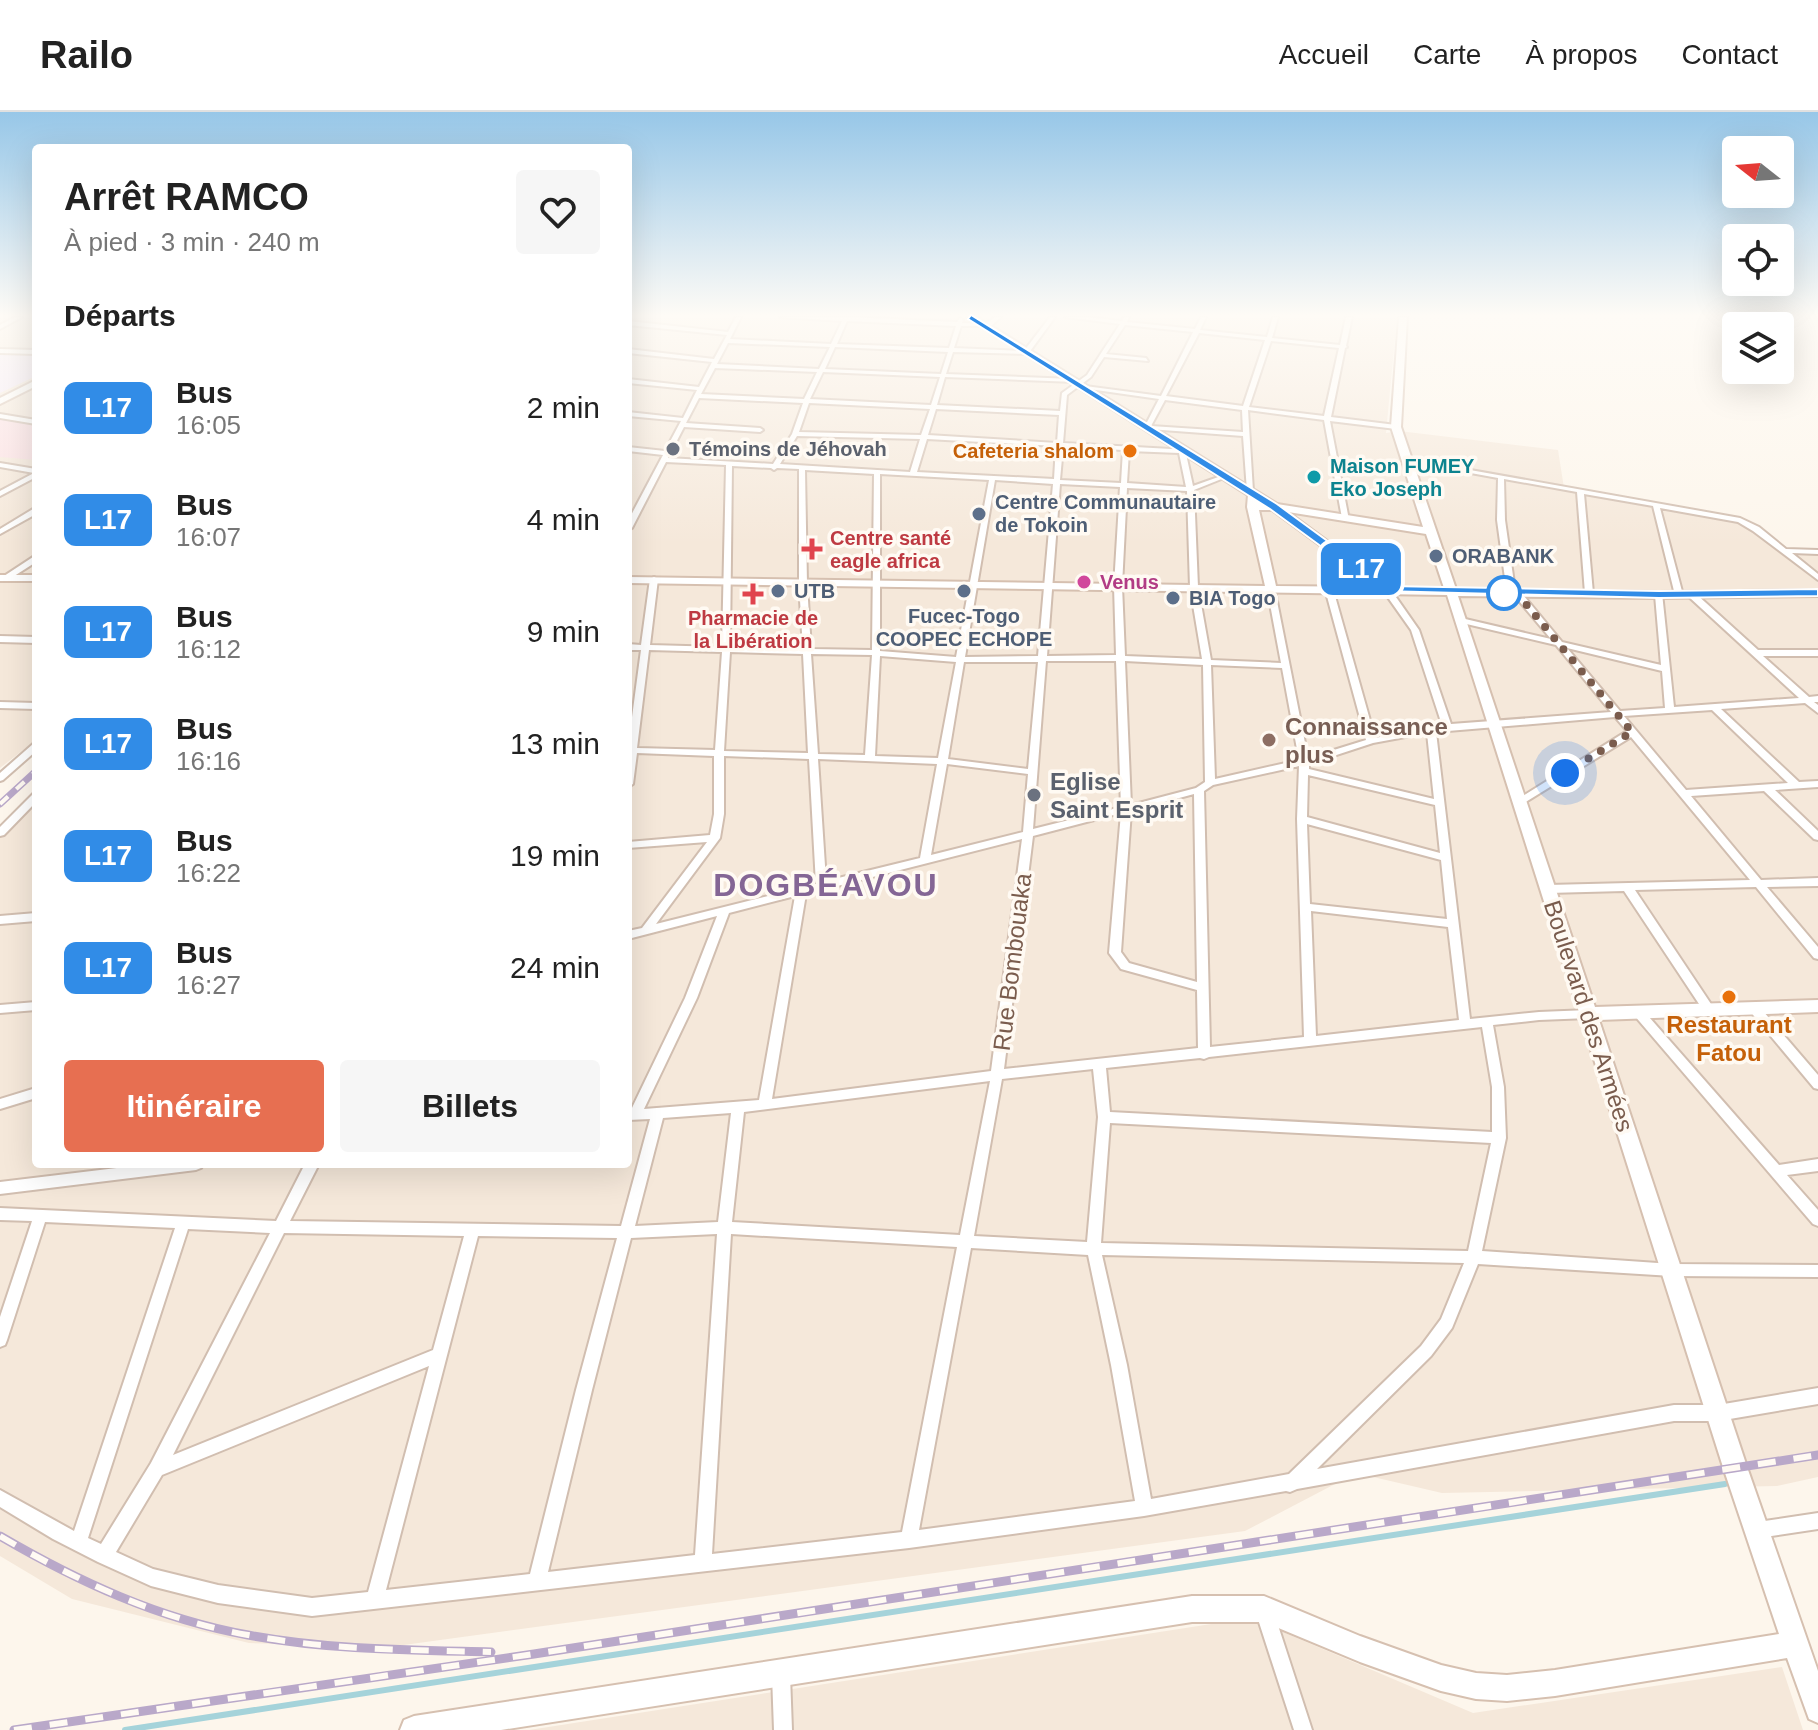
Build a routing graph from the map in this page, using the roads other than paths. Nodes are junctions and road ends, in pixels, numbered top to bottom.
1 (700, 392) edge
2 (705, 393) edge
3 (811, 393) edge
4 (938, 393) edge
5 (1065, 393) edge
6 (1092, 393) edge
7 (1130, 393) edge
8 (1166, 393) edge
9 (1251, 393) edge
10 (1333, 393) edge
11 (1398, 393) edge
12 (1163, 398) junction
13 (806, 402) junction
14 (934, 407) junction
15 (1245, 409) junction
16 (1061, 413) junction
17 (632, 415) edge
18 (0, 416) edge
19 (1327, 419) junction
20 (32, 421) edge
21 (684, 423) junction
22 (1149, 427) junction
23 (1396, 427) junction
24 (760, 430) dead end
25 (795, 434) junction
26 (1245, 434) junction
27 (925, 437) junction
28 (1061, 445) junction
29 (1126, 448) junction
30 (632, 450) edge
31 (1186, 452) junction
32 (665, 456) junction
33 (1405, 459) junction
34 (0, 465) edge
35 (729, 466) junction
36 (774, 468) junction
37 (802, 470) junction
38 (32, 471) edge
39 (913, 473) junction
40 (32, 474) edge
41 (877, 474) junction
42 (1226, 476) junction
43 (1501, 477) junction
44 (992, 480) junction
45 (1057, 483) junction
46 (1123, 485) junction
47 (1190, 489) junction
48 (1250, 491) junction
49 (1580, 491) junction
50 (0, 494) edge
51 (1656, 505) junction
52 (1252, 507) junction
53 (1274, 507) junction
54 (32, 513) edge
55 (632, 513) edge
56 (1346, 518) junction
57 (1429, 531) junction
58 (0, 532) edge
59 (1785, 551) junction
60 (1818, 552) edge
61 (32, 562) edge
62 (632, 577) edge
63 (32, 578) edge
64 (1818, 578) edge
65 (650, 579) junction
66 (5, 581) edge
67 (726, 583) junction
68 (803, 584) junction
69 (874, 585) junction
70 (972, 585) junction
71 (1048, 586) junction
72 (1118, 586) junction
73 (1194, 587) junction
74 (1271, 588) junction
75 (1329, 589) junction
76 (1386, 589) junction
77 (1451, 592) junction
78 (1513, 592) junction
79 (1589, 593) junction
80 (1818, 593) edge
81 (1659, 595) junction
82 (1679, 595) junction
83 (1692, 595) junction
84 (1461, 620) junction
85 (0, 639) edge
86 (32, 640) edge
87 (1561, 644) junction
88 (632, 647) edge
89 (646, 648) junction
90 (726, 651) junction
91 (807, 652) junction
92 (876, 653) junction
93 (1757, 653) junction
94 (1818, 653) edge
95 (1120, 658) junction
96 (958, 660) junction
97 (1042, 661) junction
98 (1207, 664) junction
99 (1286, 666) junction
100 (1666, 669) junction
101 (1813, 700) edge
102 (0, 705) edge
103 (32, 706) edge
104 (1714, 707) junction
105 (1670, 710) junction
106 (1818, 710) edge
107 (1617, 714) junction
108 (1494, 723) junction
109 (1447, 727) junction
110 (1431, 729) junction
111 (1632, 732) junction
112 (1371, 741) junction
113 (632, 743) edge
114 (32, 750) edge
115 (632, 750) edge
116 (719, 753) junction
117 (813, 756) junction
118 (870, 759) junction
119 (944, 761) junction
120 (1304, 766) junction
121 (1032, 772) junction
122 (0, 778) edge
123 (1210, 783) junction
124 (1818, 784) edge
125 (1796, 785) junction
126 (1766, 787) junction
127 (1199, 790) junction
128 (1684, 793) junction
129 (32, 800) edge
130 (1521, 801) junction
131 (1440, 803) junction
132 (1126, 809) junction
133 (1302, 819) junction
134 (0, 833) edge
135 (1028, 833) junction
136 (1818, 837) edge
137 (715, 838) junction
138 (632, 845) edge
139 (1446, 858) junction
140 (925, 860) junction
141 (1818, 882) edge
142 (1757, 883) junction
143 (821, 886) junction
144 (1627, 887) junction
145 (1548, 889) junction
146 (801, 891) junction
147 (1308, 907) junction
148 (724, 912) junction
149 (32, 917) edge
150 (0, 920) edge
151 (1454, 924) junction
152 (646, 930) junction
153 (632, 934) edge
154 (1818, 955) edge
155 (1204, 988) junction
156 (32, 1006) edge
157 (1818, 1006) edge
158 (1753, 1007) junction
159 (0, 1009) edge
160 (1709, 1010) junction
161 (1638, 1012) junction
162 (1589, 1014) junction
163 (1487, 1023) junction
164 (1465, 1024) junction
165 (1310, 1042) junction
166 (1204, 1054) junction
167 (1099, 1064) junction
168 (997, 1075) junction
169 (1818, 1084) edge
170 (32, 1094) edge
171 (0, 1104) edge
172 (765, 1105) junction
173 (738, 1108) junction
174 (658, 1112) junction
175 (632, 1114) edge
176 (1104, 1117) junction
177 (1499, 1138) junction
178 (1818, 1165) edge
179 (163, 1168) edge
180 (310, 1168) edge
181 (1778, 1171) junction
182 (0, 1188) edge
183 (0, 1214) edge
184 (40, 1217) junction
185 (1818, 1220) edge
186 (183, 1224) junction
187 (281, 1227) junction
188 (724, 1228) junction
189 (473, 1229) junction
190 (626, 1232) junction
191 (966, 1244) junction
192 (1094, 1249) junction
193 (1474, 1257) junction
194 (1672, 1270) junction
195 (1818, 1271) edge
196 (0, 1340) edge
197 (439, 1355) junction
198 (1818, 1396) edge
199 (1718, 1413) junction
200 (157, 1469) junction
201 (1290, 1484) junction
202 (0, 1498) edge
203 (1144, 1508) junction
204 (1818, 1521) edge
205 (1758, 1530) junction
206 (79, 1540) junction
207 (909, 1540) junction
208 (104, 1556) junction
209 (703, 1561) junction
210 (537, 1582) junction
211 (375, 1598) junction
212 (1264, 1609) junction
213 (1796, 1644) junction
214 (781, 1674) junction
215 (1818, 1710) edge
216 (414, 1730) edge
217 (783, 1730) edge
218 (1303, 1730) edge

1 - 21 street
2 - 13 street
3 - 13 street
4 - 14 street
5 - 16 street, Rue Bombouaka
6 - 22 main road
7 - 12 street
8 - 12 street
9 - 15 street
10 - 19 street
11 - 23 main road, Boulevard des Armées
12 - 15 street
12 - 22 street
13 - 14 street
13 - 25 street
14 - 16 street
14 - 27 street
15 - 19 street
15 - 26 street
16 - 28 street, Rue Bombouaka
17 - 21 street
18 - 20 street
19 - 23 street
19 - 56 street
21 - 24 street
21 - 32 street
22 - 26 street
22 - 31 main road
23 - 33 main road, Boulevard des Armées
25 - 27 street
25 - 36 street
26 - 48 street
27 - 28 street
27 - 39 street
28 - 29 street
28 - 45 street, Rue Bombouaka
29 - 31 street
29 - 46 street
30 - 32 street
31 - 42 main road
31 - 47 street
32 - 35 street
32 - 55 street
33 - 43 street
33 - 57 main road, Boulevard des Armées
34 - 38 street
35 - 36 street
35 - 67 street
36 - 37 street
37 - 41 street
37 - 68 street
39 - 41 street
39 - 44 street
40 - 50 street
41 - 69 street
42 - 47 street
42 - 48 main road
43 - 49 street
43 - 78 street
44 - 45 street
44 - 70 street
45 - 46 street
45 - 71 street, Rue Bombouaka
46 - 47 street
46 - 72 street
47 - 73 street
48 - 52 main road
48 - 53 main road
49 - 51 street
49 - 79 street
51 - 59 street
51 - 82 street
52 - 53 main road
52 - 74 main road
53 - 56 main road
53 - 76 main road
54 - 58 street
56 - 57 main road
57 - 77 main road, Boulevard des Armées
59 - 60 street
59 - 64 street
61 - 66 street
62 - 65 main road
63 - 66 main road
65 - 67 main road
65 - 89 street
67 - 68 main road
67 - 90 street
68 - 69 main road
68 - 91 street
69 - 70 main road
69 - 92 street
70 - 71 main road
70 - 96 street
71 - 72 main road
71 - 97 street, Rue Bombouaka
72 - 73 main road
72 - 95 street
73 - 74 main road
73 - 98 street
74 - 75 main road
74 - 99 street
75 - 76 main road
75 - 112 street
76 - 77 main road
76 - 109 street
77 - 78 main road
77 - 84 main road, Boulevard des Armées
78 - 79 main road
78 - 87 street
79 - 81 main road
80 - 83 main road
81 - 82 main road
81 - 100 street
82 - 83 main road
83 - 93 street
84 - 87 street
84 - 108 main road, Boulevard des Armées
85 - 86 street
87 - 100 street
87 - 107 street
88 - 89 street
89 - 90 street
89 - 113 street
90 - 91 street
90 - 116 street
91 - 92 street
91 - 117 street
92 - 96 street
92 - 118 street
93 - 94 street
93 - 101 street
95 - 97 street
95 - 98 street
95 - 132 street
96 - 97 street
96 - 119 street
97 - 121 street, Rue Bombouaka
98 - 99 street
98 - 123 street
99 - 120 street
100 - 105 street
101 - 104 street
101 - 106 street
102 - 103 street
104 - 105 street
104 - 125 street
105 - 107 street
107 - 108 street
107 - 111 street
108 - 109 street
108 - 130 main road, Boulevard des Armées
109 - 110 street
110 - 112 street
110 - 131 street
111 - 128 street
111 - 130 street
112 - 120 street
114 - 122 street
115 - 116 street
116 - 117 street
116 - 137 street
117 - 118 street
117 - 143 street
118 - 119 street
119 - 121 street
119 - 140 street
120 - 123 street
120 - 131 street
120 - 133 street
121 - 135 street, Rue Bombouaka
123 - 127 street
124 - 125 street
125 - 126 street
126 - 128 street
126 - 136 street
127 - 132 street
127 - 155 street
128 - 142 street
129 - 134 street
130 - 145 main road, Boulevard des Armées
131 - 139 street
132 - 135 street
132 - 155 street
133 - 139 street
133 - 147 street
135 - 140 street
135 - 168 street, Rue Bombouaka
137 - 138 street
137 - 152 street
139 - 151 street
140 - 143 street
141 - 142 street
142 - 144 street
142 - 154 street
143 - 146 street
144 - 145 street
144 - 160 street
145 - 162 main road, Boulevard des Armées
146 - 148 street
146 - 172 street
147 - 151 street
147 - 165 street
148 - 152 street
148 - 175 street
149 - 150 street
151 - 164 street
152 - 153 street
155 - 166 street
156 - 159 street
157 - 158 main road
158 - 160 main road
158 - 169 street
160 - 161 main road
161 - 162 main road
161 - 181 street
162 - 163 street
162 - 194 main road, Boulevard des Armées
163 - 164 street
163 - 177 street
164 - 165 street
165 - 166 street
166 - 167 street
167 - 168 street
167 - 176 street
168 - 172 street
168 - 191 street, Rue Bombouaka
170 - 171 street
172 - 173 street
173 - 174 street
173 - 188 street
174 - 175 street
174 - 190 street
176 - 177 street
176 - 192 street
177 - 193 street
178 - 181 street
179 - 182 street
180 - 187 street
181 - 185 street
183 - 184 street
184 - 186 street
184 - 196 street
186 - 187 street
186 - 206 street
187 - 189 street
187 - 200 street
188 - 190 street
188 - 191 street
188 - 209 street
189 - 190 street
189 - 197 street
190 - 210 street
191 - 192 street
191 - 207 street, Rue Bombouaka
192 - 193 street
192 - 203 street
193 - 194 street
193 - 201 street
194 - 195 street
194 - 199 main road, Boulevard des Armées
197 - 200 street
197 - 211 street
198 - 199 street
199 - 201 street
199 - 205 main road, Boulevard des Armées
200 - 208 street
201 - 203 street
202 - 206 street
203 - 207 street
204 - 205 street
205 - 213 main road, Boulevard des Armées
206 - 208 street
207 - 209 street
208 - 211 street
209 - 210 street
210 - 211 street
212 - 213 main road
212 - 214 main road
212 - 218 street
213 - 215 main road, Boulevard des Armées
214 - 216 main road
214 - 217 street

